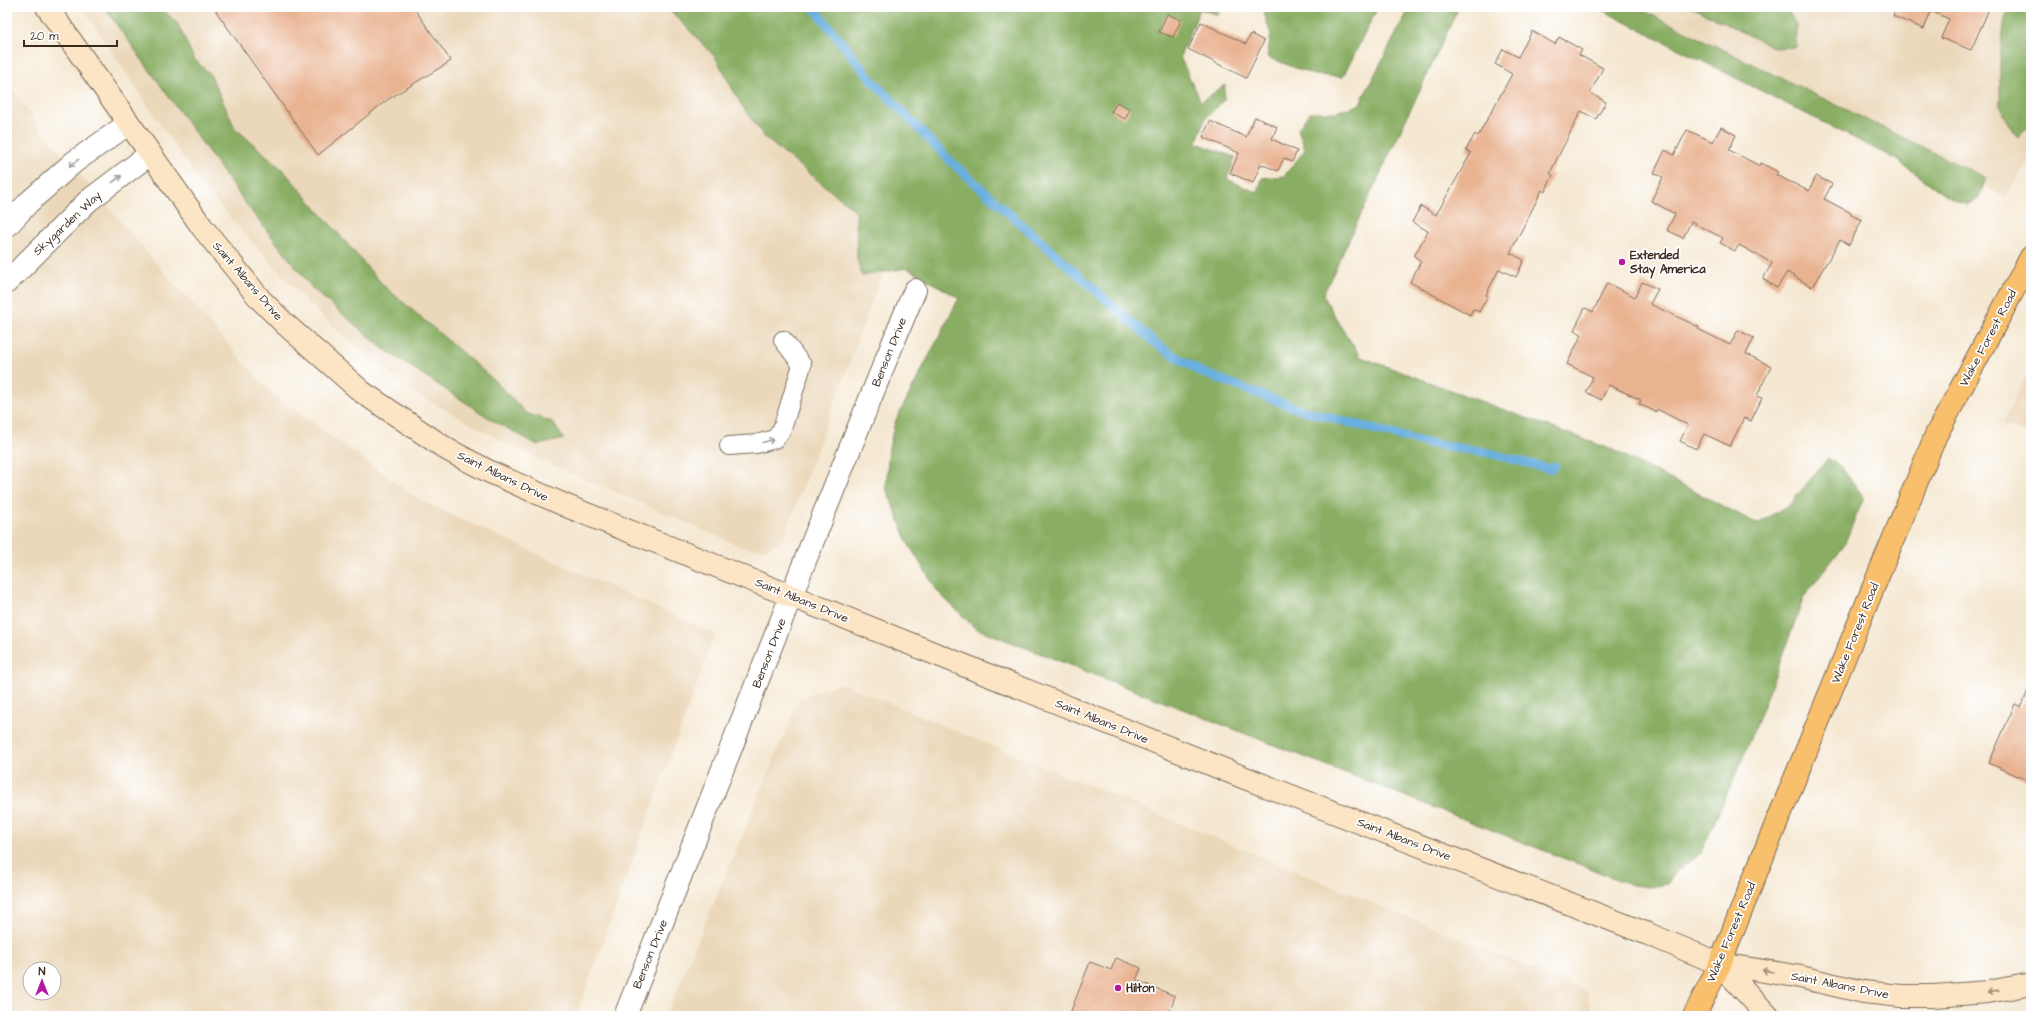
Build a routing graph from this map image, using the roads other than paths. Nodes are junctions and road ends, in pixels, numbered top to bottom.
1 (47, 7) edge
2 (128, 124) junction
3 (150, 154) junction
4 (7, 226) edge
5 (2031, 257) edge
6 (7, 282) edge
7 (915, 290) dead end
8 (783, 340) dead end
9 (729, 446) dead end
10 (790, 596) junction
11 (1720, 964) junction
12 (2031, 984) edge
13 (625, 1016) edge
14 (1694, 1016) edge
15 (1768, 1016) edge

1 - 2 street, Saint Albans Drive
2 - 3 street, Saint Albans Drive
2 -> 4 street
6 -> 3 street, Skygarden Way
3 - 10 street, Saint Albans Drive
5 - 11 main road, Wake Forest Road
7 - 10 street, Benson Drive
9 -> 8 lane
10 - 11 street, Saint Albans Drive
10 - 13 street, Benson Drive
12 -> 11 street, Saint Albans Drive
11 - 14 main road, Wake Forest Road
11 - 15 street, Saint Albans Drive

